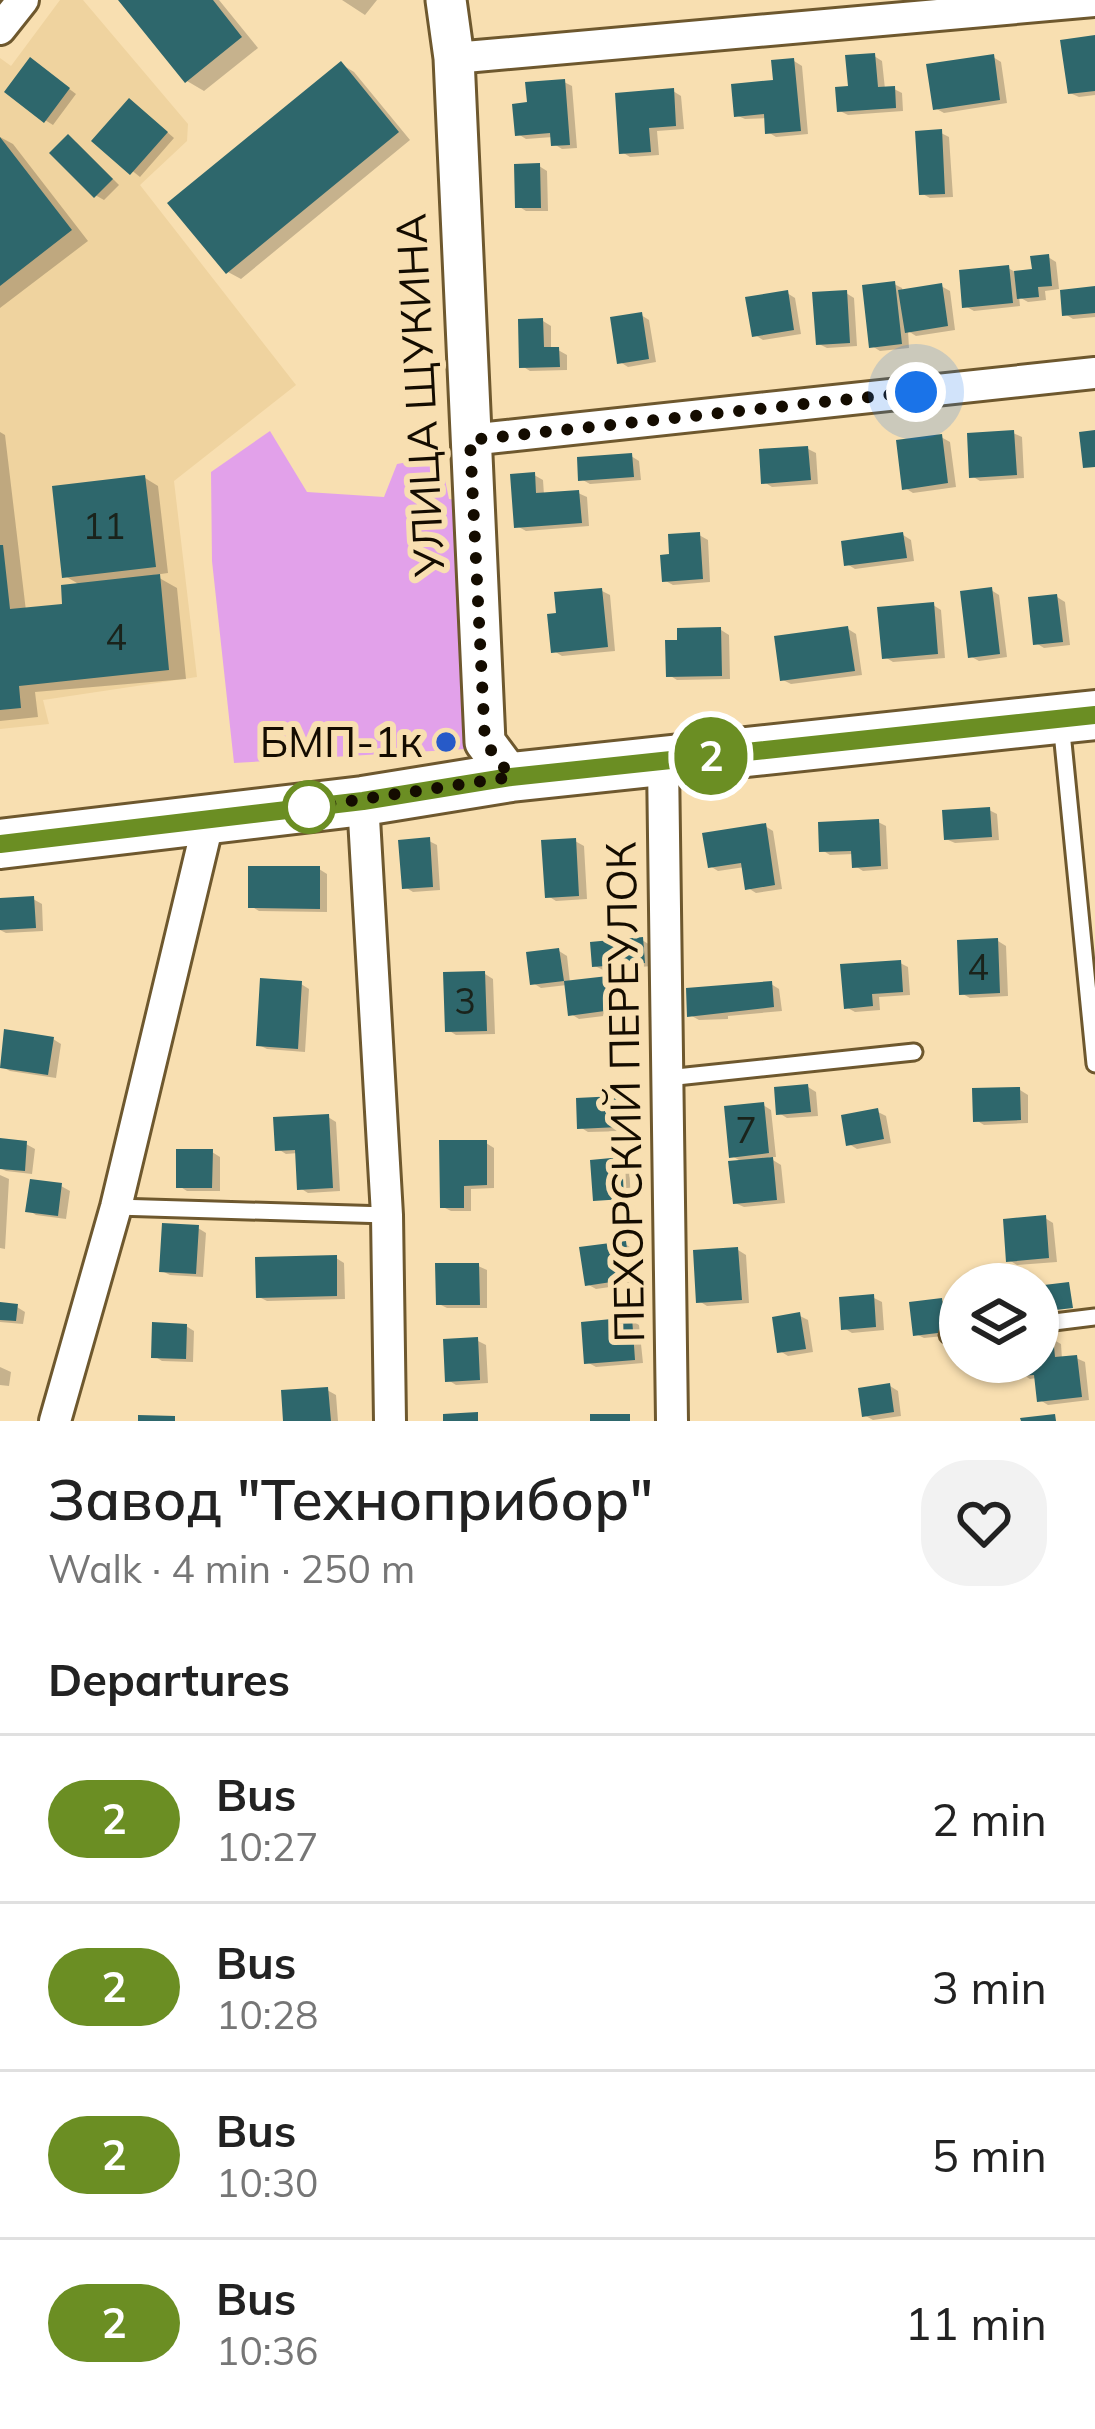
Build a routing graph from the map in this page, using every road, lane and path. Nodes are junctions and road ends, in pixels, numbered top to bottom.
1 (23, 0) edge
2 (446, 0) edge
3 (1095, 2) edge
4 (0, 29) edge
5 (454, 58) junction
6 (1095, 374) edge
7 (470, 440) junction
8 (1078, 717) edge
9 (663, 762) junction
10 (511, 777) junction
11 (363, 801) junction
12 (208, 819) junction
13 (0, 844) edge
14 (914, 1052) dead end
15 (1095, 1064) edge
16 (667, 1078) junction
17 (116, 1207) junction
18 (387, 1215) junction
19 (1095, 1317) edge
20 (1059, 1321) edge
21 (55, 1421) edge
22 (390, 1421) edge
23 (672, 1421) edge

1 - 4 street
2 - 5 street, УЛИЦА ЩУКИНА
3 - 5 street
5 - 7 street, УЛИЦА ЩУКИНА
6 - 7 street
7 - 10 street, УЛИЦА ЩУКИНА
8 - 9 main road
8 - 15 lane
9 - 10 main road
9 - 16 street, ПЕХОРСКИЙ ПЕРЕУЛОК
10 - 11 main road
11 - 12 main road
11 - 18 street
12 - 13 main road
12 - 17 street
14 - 16 lane
16 - 23 street, ПЕХОРСКИЙ ПЕРЕУЛОК
17 - 18 lane
17 - 21 street
18 - 22 street
19 - 20 lane

